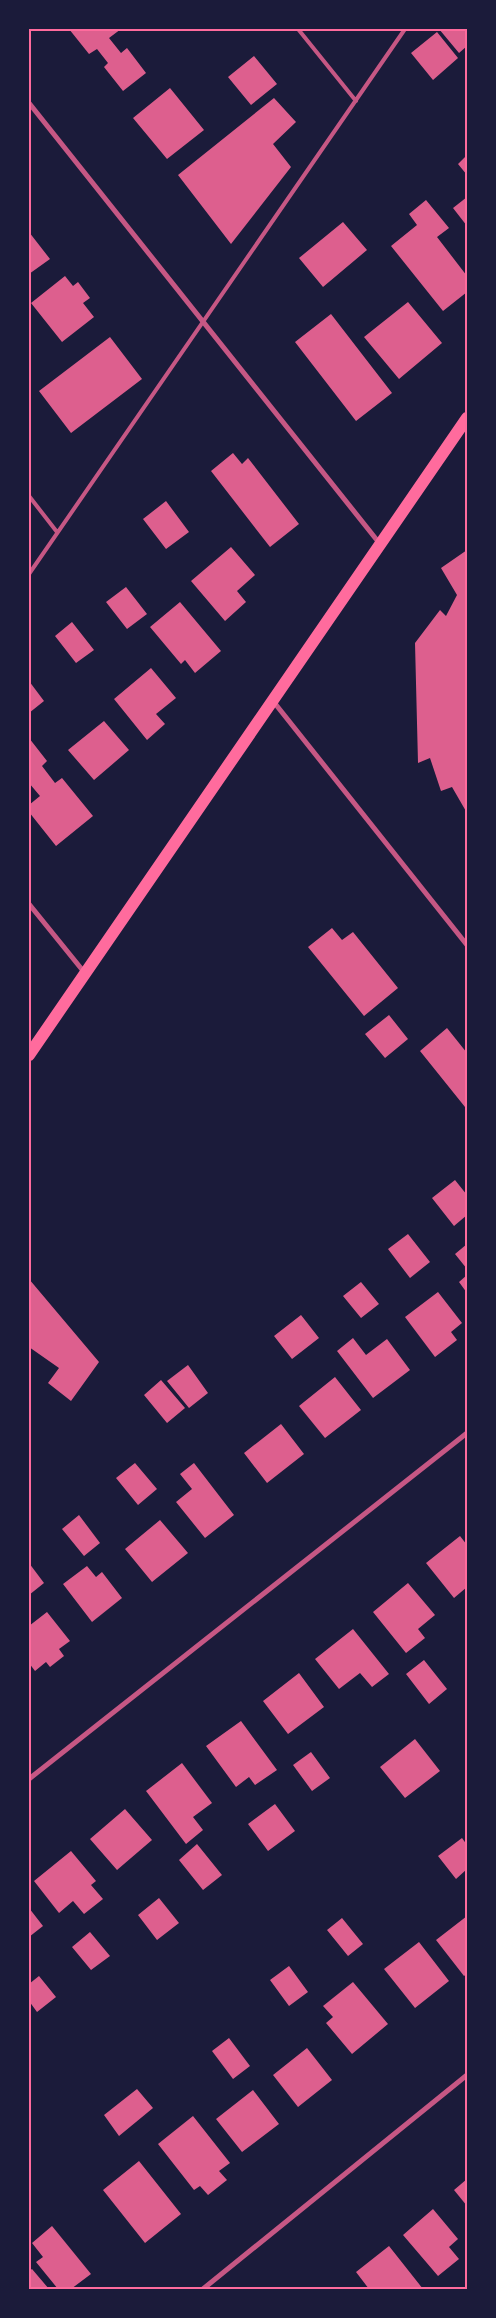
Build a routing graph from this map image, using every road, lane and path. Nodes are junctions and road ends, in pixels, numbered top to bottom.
1 (298, 29) edge
2 (405, 29) edge
3 (356, 101) junction
4 (29, 102) edge
5 (203, 321) junction
6 (467, 418) edge
7 (29, 496) edge
8 (57, 532) junction
9 (380, 545) junction
10 (29, 574) edge
11 (273, 701) junction
12 (29, 904) edge
13 (467, 945) edge
14 (84, 973) junction
15 (29, 1055) edge
16 (467, 1433) edge
17 (29, 1779) edge
18 (467, 2075) edge
19 (203, 2289) edge

1 - 3 lane
2 - 3 lane
3 - 5 lane
4 - 5 street
5 - 8 lane
5 - 9 street
6 - 9 main road
7 - 8 lane
8 - 10 lane
9 - 11 main road
11 - 13 street
11 - 14 main road
12 - 14 street
14 - 15 main road
16 - 17 street
18 - 19 street

